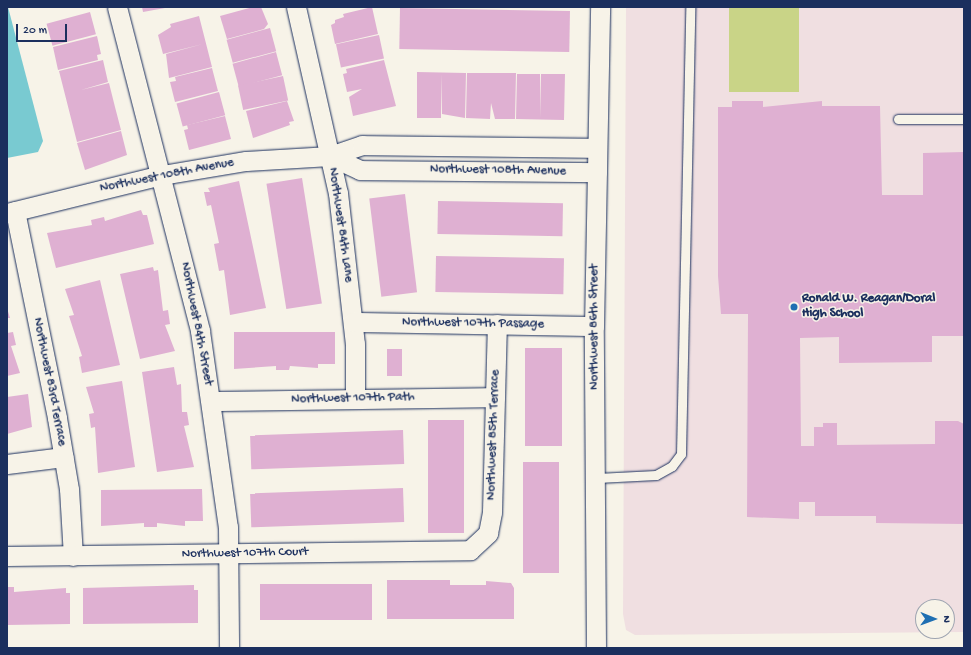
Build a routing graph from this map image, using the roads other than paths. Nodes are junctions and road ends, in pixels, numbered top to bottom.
1 (117, 7) edge
2 (296, 7) edge
3 (600, 7) edge
4 (690, 7) edge
5 (898, 118) dead end
6 (964, 119) edge
7 (597, 148) junction
8 (330, 156) junction
9 (597, 172) junction
10 (162, 175) junction
11 (11, 212) edge
12 (353, 322) junction
13 (497, 324) junction
14 (594, 326) junction
15 (495, 397) junction
16 (355, 399) junction
17 (211, 401) junction
18 (64, 457) junction
19 (7, 464) edge
20 (597, 478) junction
21 (481, 542) joint
22 (228, 555) junction
23 (7, 556) edge
24 (73, 556) junction
25 (229, 648) edge
26 (596, 648) edge

1 - 10 street, Northwest 84th Street
2 - 8 street, Northwest 84th Lane
3 - 7 street, Northwest 86th Street
4 - 20 lane
5 - 6 lane
7 - 8 street, Northwest 108th Avenue
7 - 9 street, Northwest 86th Street
8 - 9 street, Northwest 108th Avenue
8 - 10 street, Northwest 108th Avenue
8 - 12 street, Northwest 84th Lane
9 - 14 street, Northwest 86th Street
10 - 11 street, Northwest 108th Avenue
10 - 17 street, Northwest 84th Street
11 - 18 street, Northwest 83rd Terrace
12 - 13 street, Northwest 107th Passage
12 - 16 street, Northwest 84th Lane
13 - 14 street, Northwest 107th Passage
13 - 15 street, Northwest 85th Terrace
14 - 20 street, Northwest 86th Street
15 - 16 street, Northwest 107th Path
15 - 21 street, Northwest 85th Terrace
16 - 17 street, Northwest 107th Path
17 - 22 street, Northwest 84th Street
18 - 19 street
18 - 24 street, Northwest 83rd Terrace
20 - 26 street, Northwest 86th Street
21 - 22 street, Northwest 107th Court
22 - 24 street, Northwest 107th Court
22 - 25 street, Northwest 84th Street
23 - 24 street, Northwest 107th Court

